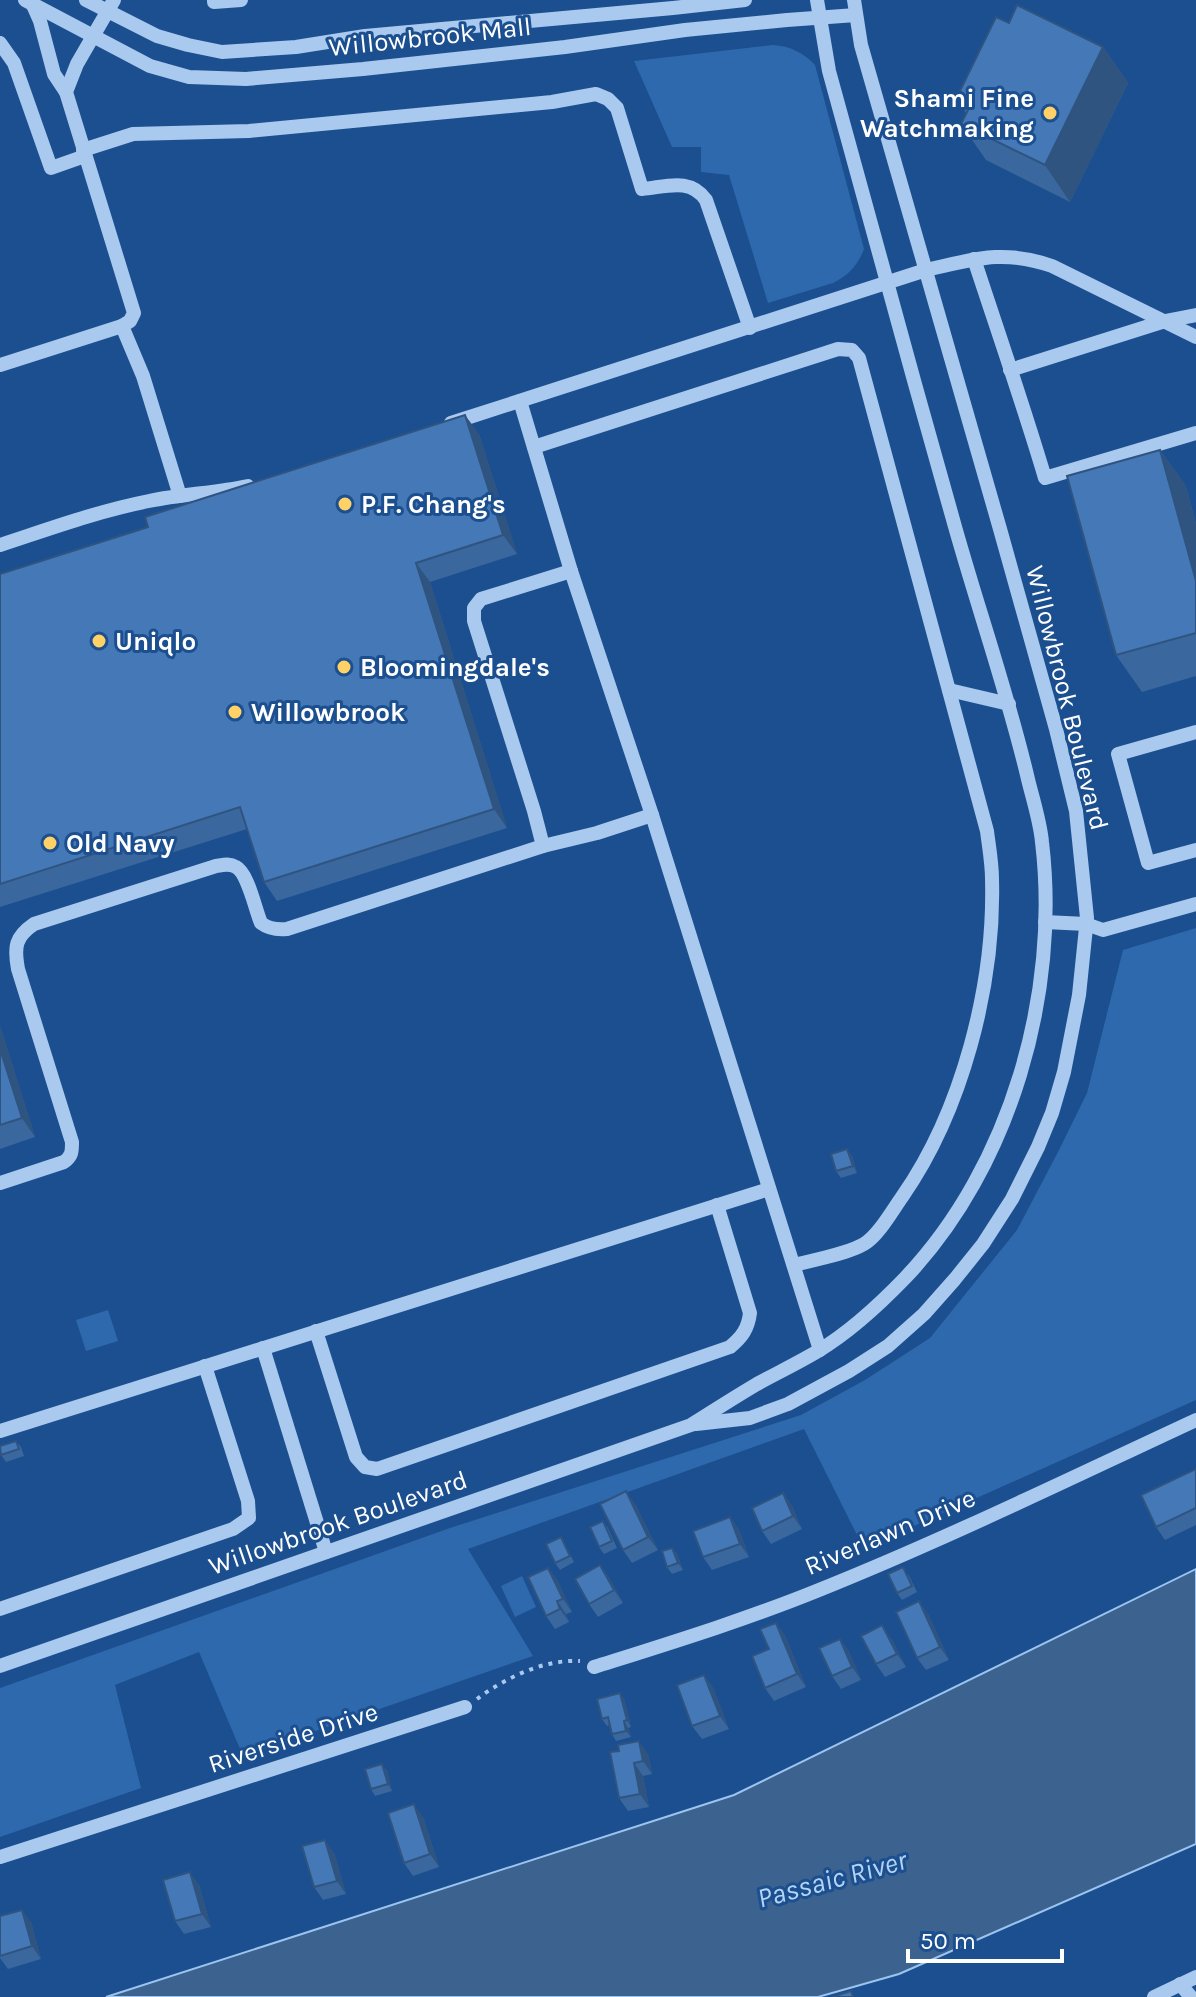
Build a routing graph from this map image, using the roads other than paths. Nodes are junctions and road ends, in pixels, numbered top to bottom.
1 (86, 0) edge
2 (214, 0) edge
3 (241, 0) edge
4 (745, 0) edge
5 (817, 0) edge
6 (28, 2) edge
7 (111, 6) edge
8 (855, 8) edge
9 (819, 18) junction
10 (94, 36) junction
11 (0, 43) edge
12 (66, 92) junction
13 (84, 153) junction
14 (974, 259) junction
15 (926, 270) junction
16 (888, 284) junction
17 (1196, 315) edge
18 (1165, 321) junction
19 (122, 326) junction
20 (750, 328) junction
21 (1196, 337) edge
22 (0, 365) edge
23 (1010, 370) junction
24 (520, 401) junction
25 (439, 427) edge
26 (1196, 433) edge
27 (534, 447) junction
28 (262, 483) edge
29 (180, 496) junction
30 (0, 545) edge
31 (571, 571) junction
32 (949, 690) junction
33 (1009, 704) junction
34 (1196, 732) edge
35 (652, 815) junction
36 (543, 846) junction
37 (1196, 850) edge
38 (1196, 904) edge
39 (1045, 922) junction
40 (1086, 924) junction
41 (0, 1183) edge
42 (769, 1189) junction
43 (717, 1205) junction
44 (794, 1265) junction
45 (316, 1331) junction
46 (263, 1348) junction
47 (820, 1350) junction
48 (205, 1366) junction
49 (1196, 1420) edge
50 (691, 1425) junction
51 (0, 1431) edge
52 (326, 1552) junction
53 (0, 1609) edge
54 (0, 1666) edge
55 (594, 1667) road end
56 (465, 1707) road end
57 (0, 1857) edge
58 (1196, 1977) edge
59 (1180, 1984) junction
60 (1154, 1997) edge
61 (1191, 1997) edge

1 - 7 street, Willowbrook Mall
2 - 3 street
4 - 7 street, Willowbrook Mall
5 - 9 street, Willowbrook Boulevard
6 - 10 street, Willowbrook Mall
6 - 12 street
7 - 10 street
8 - 9 street, Willowbrook Mall
8 - 15 street, Willowbrook Boulevard
9 - 10 street, Willowbrook Mall
9 - 16 street, Willowbrook Boulevard
10 - 12 street
11 - 13 street
12 - 13 street
13 - 19 street
13 - 20 street
14 - 15 street
14 - 18 street
14 - 23 street
15 - 16 street
15 - 40 street, Willowbrook Boulevard
16 - 20 street
16 - 33 street, Willowbrook Boulevard
17 - 18 street
18 - 21 street
18 - 23 street
19 - 22 street
19 - 29 street
20 - 24 street
23 - 26 street
24 - 25 street
24 - 27 street
27 - 31 street
27 - 32 street
28 - 29 street
29 - 30 street
31 - 35 street
31 - 36 street
32 - 33 street
32 - 44 street
33 - 39 street, Willowbrook Boulevard
34 - 37 street
35 - 36 street
35 - 42 street
36 - 41 street
38 - 40 street
39 - 40 street
39 - 47 street, Willowbrook Boulevard
40 - 50 street, Willowbrook Boulevard
42 - 43 street
42 - 44 street
43 - 45 street
43 - 45 street
44 - 47 street
45 - 46 street
46 - 48 street
46 - 52 street
47 - 50 street, Willowbrook Boulevard
48 - 51 street
48 - 53 street
49 - 55 street, Riverlawn Drive
50 - 52 street, Willowbrook Boulevard
52 - 54 street, Willowbrook Boulevard
56 - 57 street, Riverside Drive
58 - 59 street
59 - 60 street
59 - 61 street

